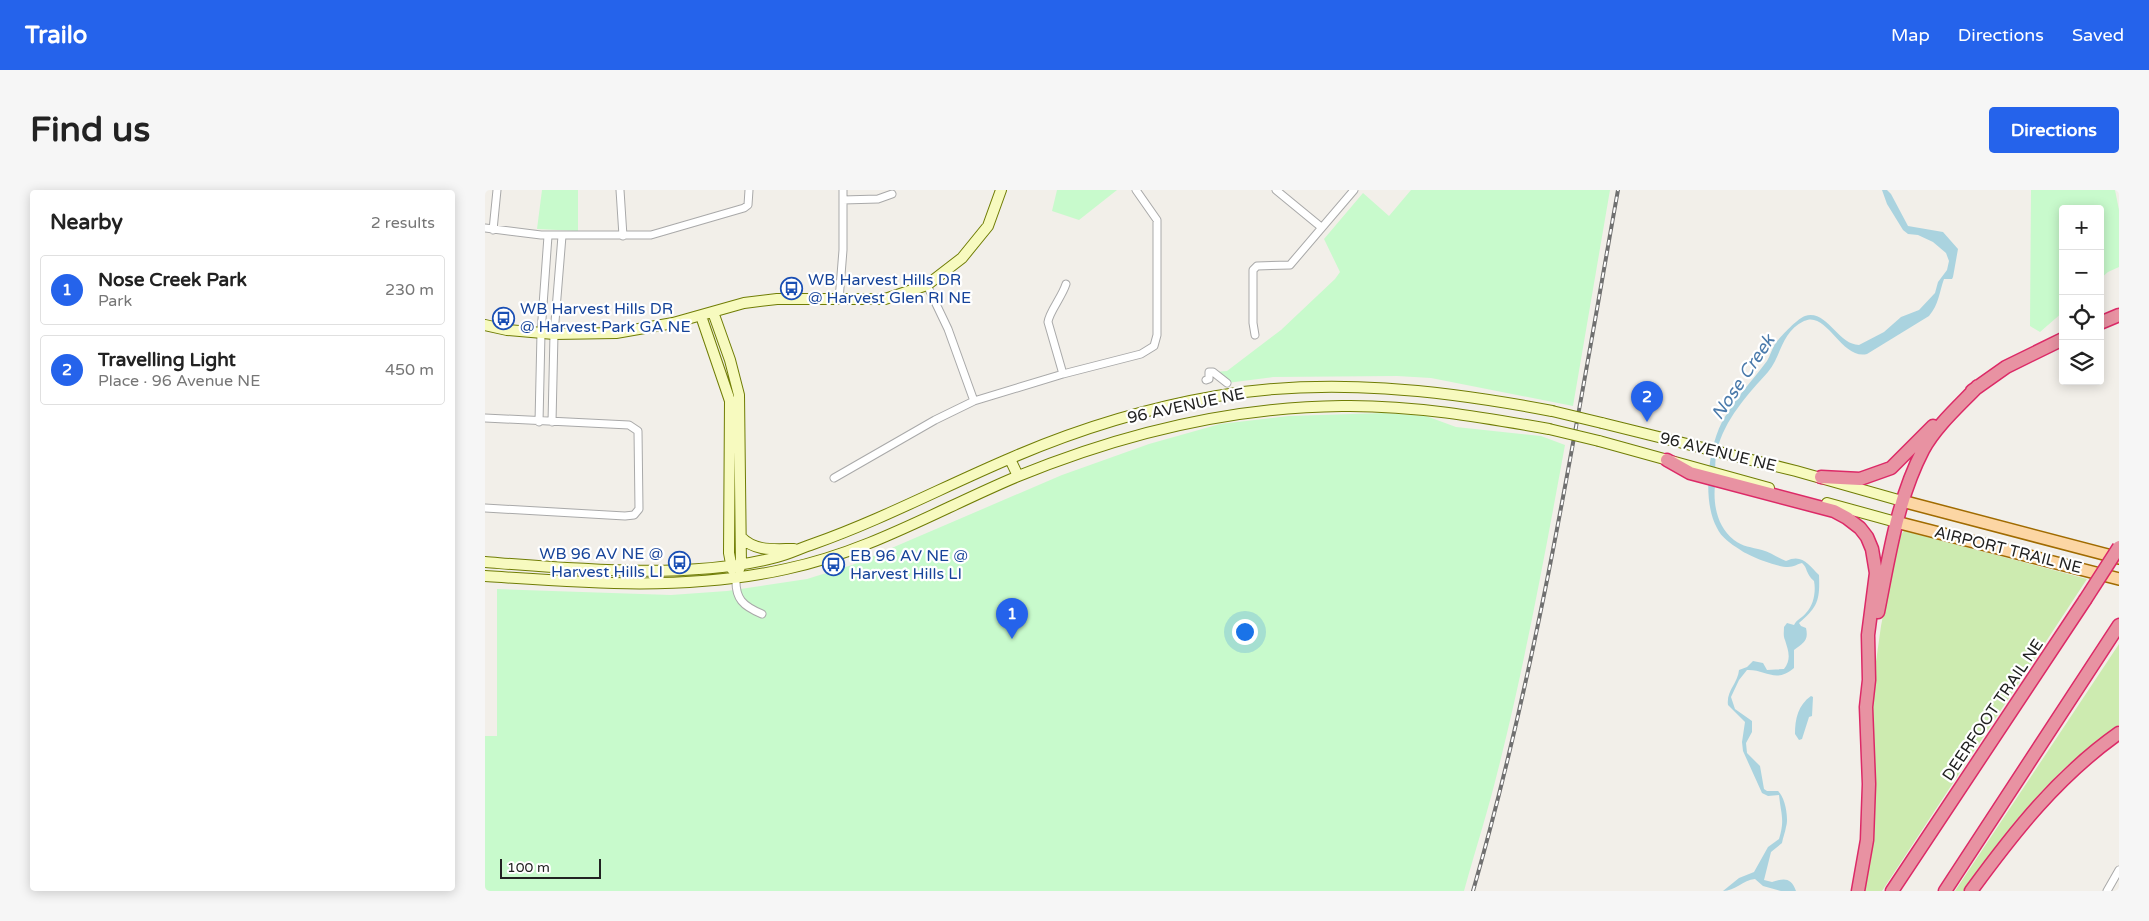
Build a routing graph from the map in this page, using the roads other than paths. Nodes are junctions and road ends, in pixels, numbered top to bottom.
1 (497, 190) edge
2 (620, 190) edge
3 (749, 190) edge
4 (843, 190) edge
5 (1001, 190) edge
6 (1136, 190) edge
7 (1275, 190) edge
8 (1354, 190) edge
9 (892, 194) dead end
10 (843, 200) junction
11 (485, 228) edge
12 (1321, 228) junction
13 (493, 230) junction
14 (555, 236) junction
15 (623, 236) junction
16 (1066, 284) dead end
17 (927, 285) junction
18 (839, 300) junction
19 (713, 312) junction
20 (2119, 315) edge
21 (701, 316) junction
22 (2104, 321) edge
23 (485, 325) edge
24 (541, 333) junction
25 (554, 334) junction
26 (1255, 335) dead end
27 (2061, 340) edge
28 (1063, 374) junction
29 (1206, 380) dead end
30 (1227, 383) dead end
31 (1978, 386) junction
32 (974, 400) junction
33 (485, 418) edge
34 (539, 422) junction
35 (552, 422) junction
36 (1010, 458) junction
37 (1667, 460) joint
38 (1018, 476) junction
39 (1821, 477) junction
40 (834, 478) dead end
41 (1758, 488) junction
42 (1902, 500) junction
43 (485, 508) edge
44 (1896, 522) junction
45 (741, 537) junction
46 (2119, 547) edge
47 (797, 549) junction
48 (2119, 558) edge
49 (485, 562) edge
50 (729, 565) junction
51 (741, 565) junction
52 (485, 576) edge
53 (736, 578) junction
54 (2119, 579) edge
55 (762, 614) dead end
56 (2119, 625) edge
57 (1870, 656) junction
58 (2119, 733) edge
59 (2119, 743) edge
60 (2035, 808) junction
61 (2119, 870) edge
62 (1858, 891) edge
63 (1892, 891) edge
64 (1945, 891) edge
65 (1971, 891) edge
66 (2107, 891) edge

1 - 13 street
2 - 15 street
3 - 15 street
4 - 10 street
5 - 17 main road
6 - 28 street
7 - 12 street
8 - 12 street
9 - 10 street
10 - 18 street
11 - 13 street
12 - 26 street
13 - 14 street
14 - 15 street
14 - 24 street
14 - 25 street
16 - 28 street
17 - 18 main road
17 - 32 street
18 - 19 main road
19 - 21 main road
19 - 45 main road
20 - 22 highway
21 - 25 main road
21 - 50 main road
23 - 24 main road
24 - 25 main road
24 - 34 street
25 - 35 street
27 - 31 highway
28 - 32 street
29 - 30 street
31 - 39 highway
31 - 42 highway
32 - 40 street
33 - 34 street
34 - 35 street
35 - 43 street
36 - 38 main road
36 - 39 main road, 96 AVENUE NE, bridge
36 - 47 main road, 96 AVENUE NE
37 - 38 main road, 96 AVENUE NE, bridge
37 - 41 highway
38 - 53 main road, 96 AVENUE NE
39 - 42 main road, 96 AVENUE NE
41 - 44 main road, 96 AVENUE NE
41 - 57 highway
42 - 44 highway
42 - 48 main road, AIRPORT TRAIL NE
44 - 54 main road, AIRPORT TRAIL NE
44 - 57 highway
45 - 47 main road
45 - 51 main road
46 - 63 highway, DEERFOOT TRAIL NE, bridge
47 - 51 main road, 96 AVENUE NE
49 - 50 main road, 96 AVENUE NE
50 - 51 main road, 96 AVENUE NE
50 - 53 main road
51 - 53 main road
52 - 53 main road, 96 AVENUE NE
53 - 55 street
56 - 64 highway
57 - 62 highway
58 - 60 highway
59 - 60 highway
60 - 65 highway
61 - 66 street

